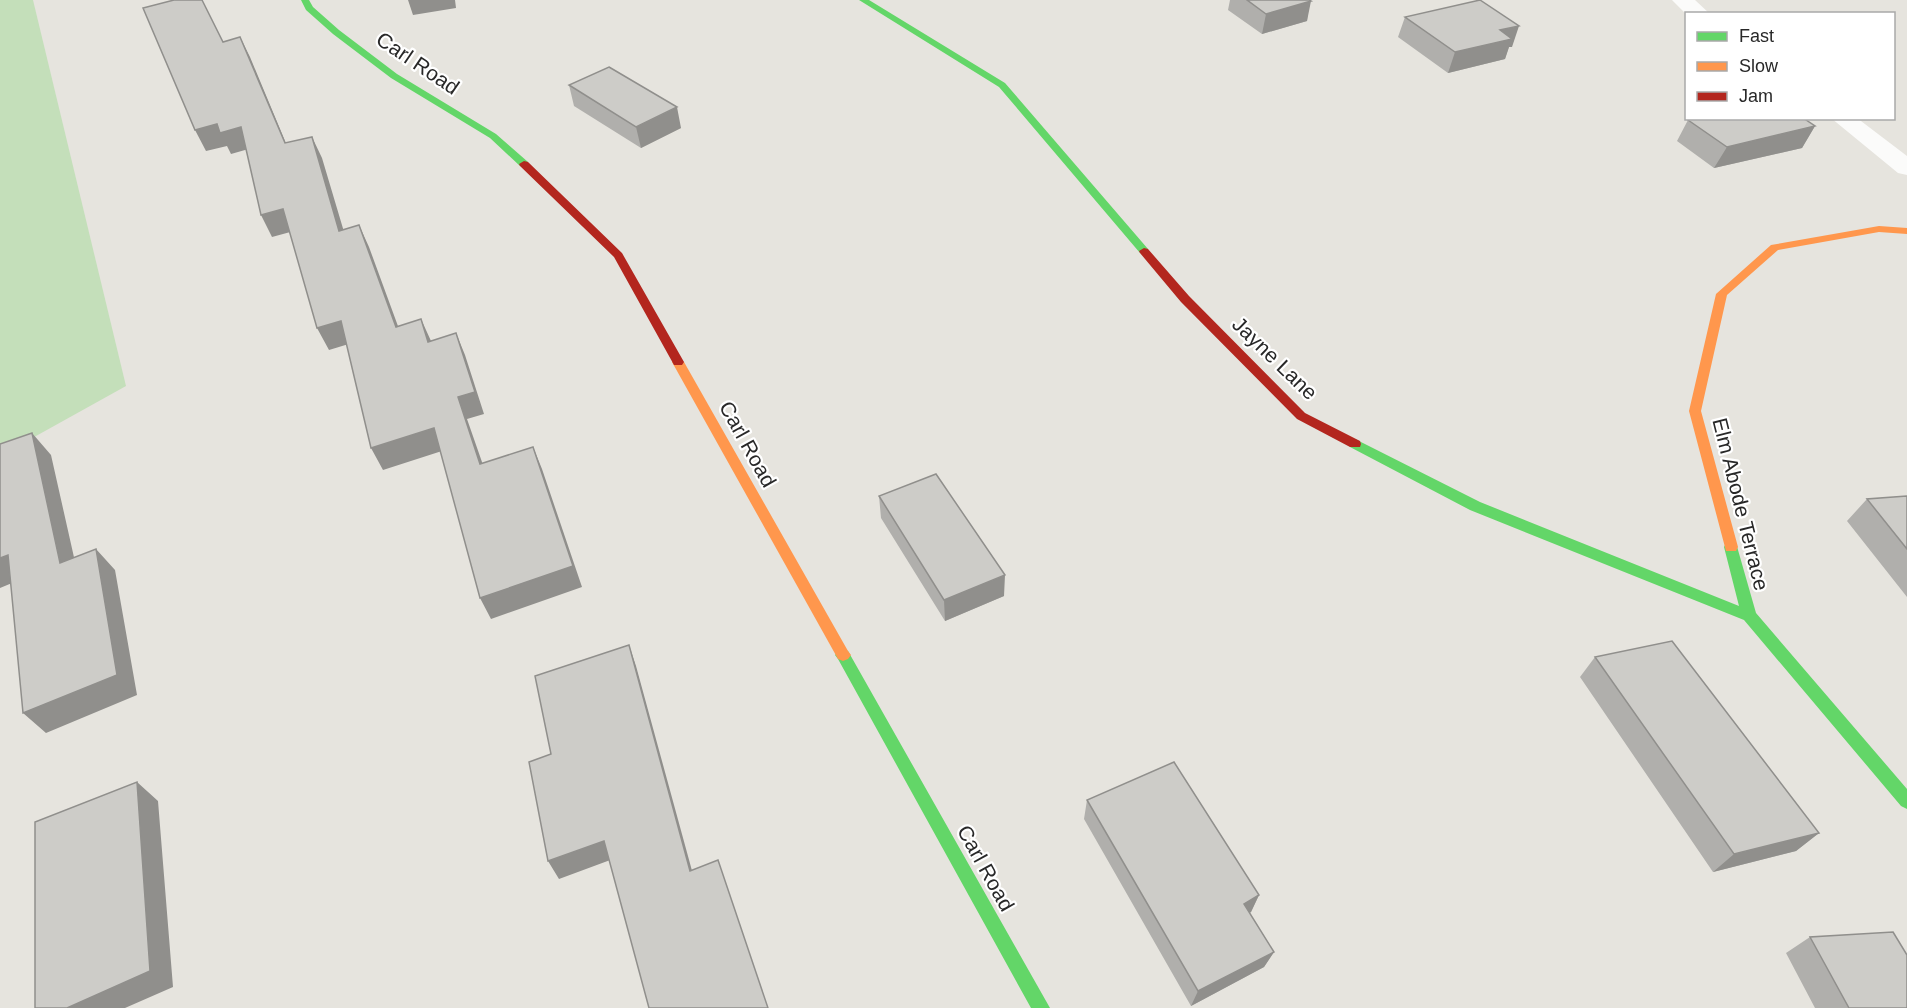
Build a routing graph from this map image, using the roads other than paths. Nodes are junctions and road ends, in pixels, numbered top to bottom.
1 (305, 0) edge
2 (864, 0) edge
3 (1682, 0) edge
4 (1697, 12) edge
5 (1845, 120) edge
6 (1907, 168) edge
7 (1907, 231) edge
8 (1749, 616) junction
9 (1907, 801) edge
10 (1041, 1008) edge

1 - 10 street, Carl Road
2 - 8 street, Jayne Lane
3 - 4 street
5 - 6 street
7 - 8 street, Elm Abode Terrace
8 - 9 street, Elm Abode Terrace

